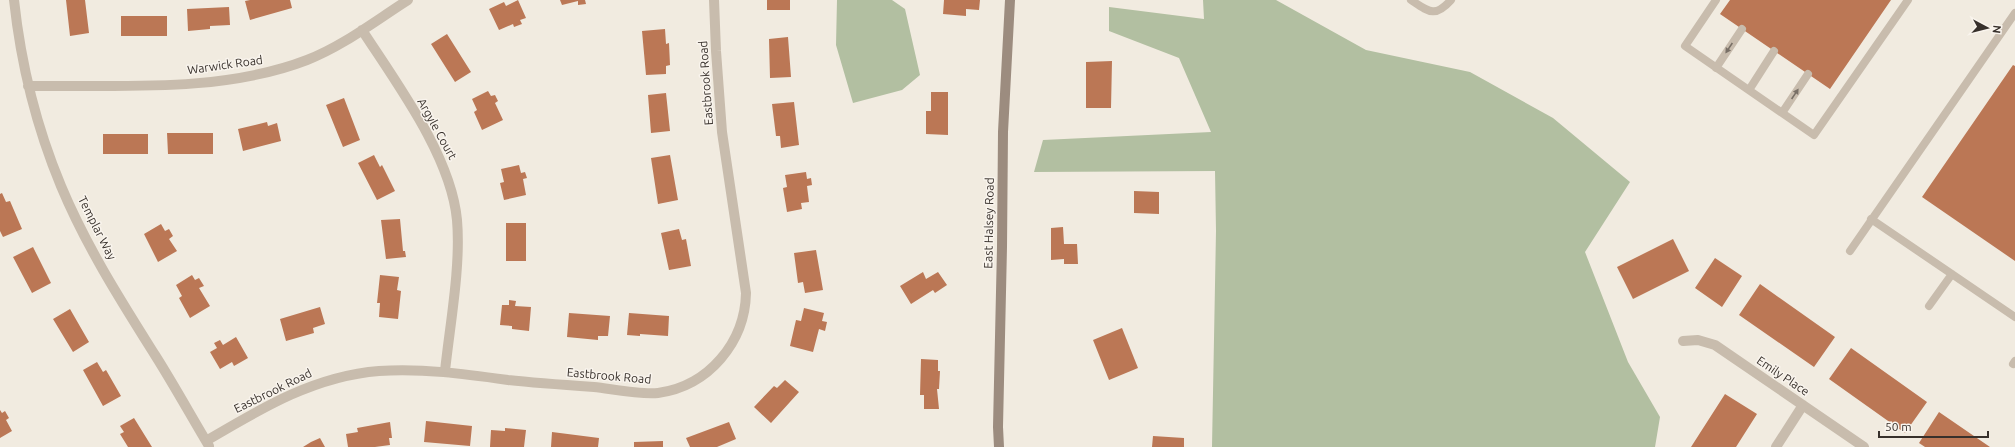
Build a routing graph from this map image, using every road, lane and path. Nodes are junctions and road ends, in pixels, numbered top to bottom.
1 (14, 0) edge
2 (408, 0) edge
3 (714, 0) edge
4 (1010, 0) edge
5 (1411, 0) edge
6 (1451, 0) edge
7 (1716, 0) edge
8 (1908, 0) edge
9 (2015, 14) edge
10 (1742, 29) dead end
11 (362, 30) junction
12 (1774, 51) dead end
13 (1716, 68) junction
14 (1808, 74) dead end
15 (28, 86) junction
16 (1749, 90) junction
17 (1782, 113) junction
18 (1872, 219) junction
19 (1850, 251) dead end
20 (1952, 274) junction
21 (1929, 306) dead end
22 (2015, 318) edge
23 (1682, 341) dead end
24 (445, 371) junction
25 (1803, 405) junction
26 (208, 444) edge
27 (999, 447) edge
28 (1776, 447) edge
29 (1864, 447) edge

1 - 15 street, Templar Way
2 - 11 street, Warwick Road
3 - 24 street, Eastbrook Road
4 - 27 street, East Halsey Road
5 - 6 lane
7 - 13 lane
8 - 17 lane
9 - 18 lane
10 -> 13 lane
11 - 15 street, Warwick Road
11 - 24 street, Argyle Court
12 - 16 lane
13 - 16 lane
17 -> 14 lane
15 - 26 street, Templar Way
16 - 17 lane
18 - 19 lane
18 - 20 lane
20 - 21 lane
20 - 22 lane
23 - 25 street, Emily Place
24 - 26 street, Eastbrook Road
25 - 28 street
25 - 29 street, Emily Place

